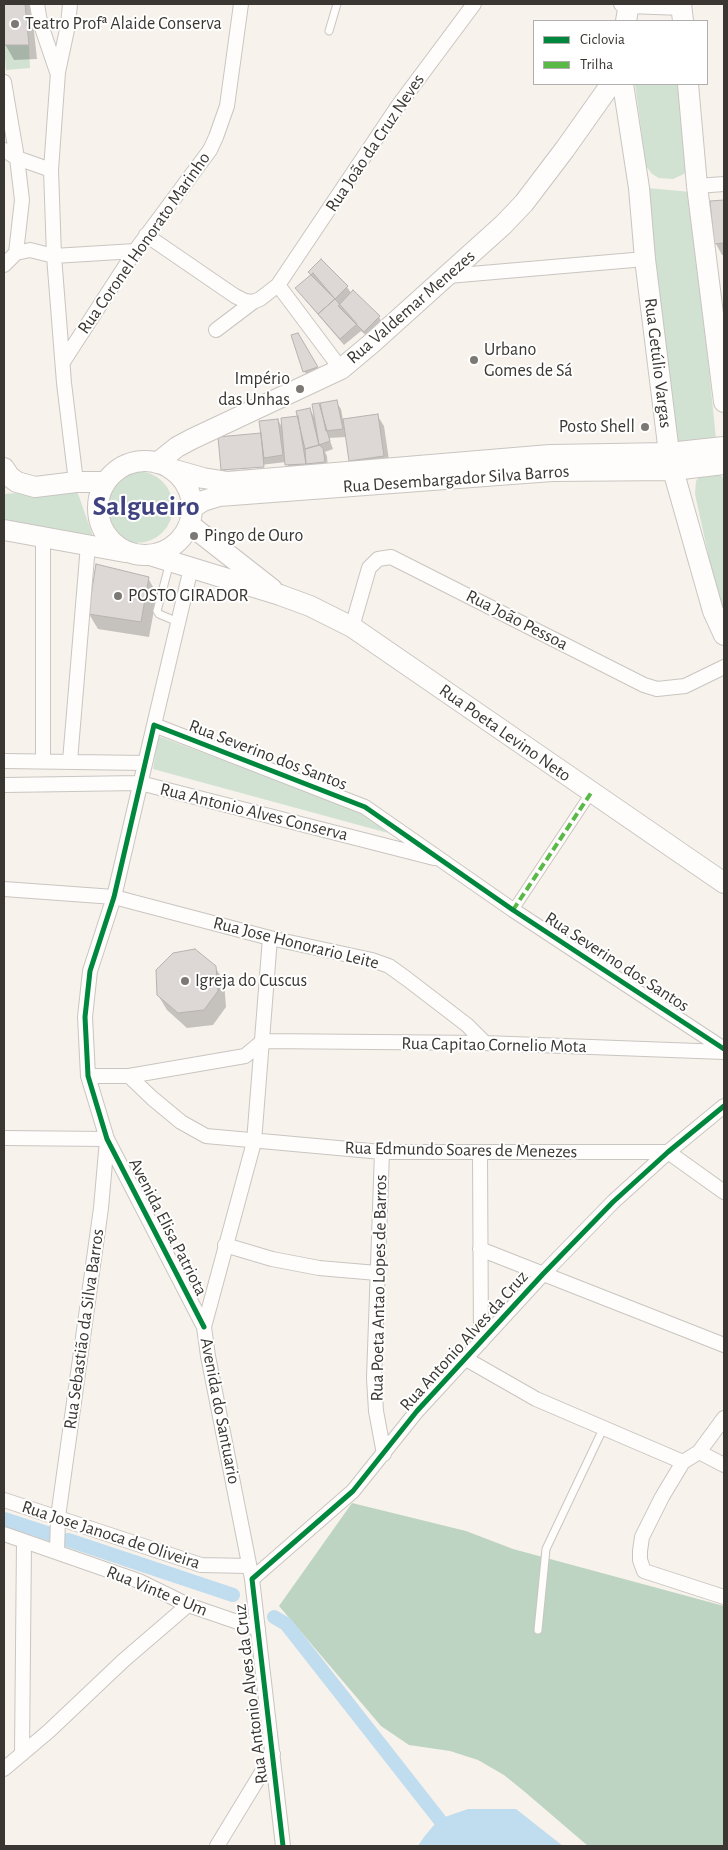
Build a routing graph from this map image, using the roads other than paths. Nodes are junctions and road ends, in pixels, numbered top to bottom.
1 (37, 4) edge
2 (70, 4) edge
3 (241, 4) edge
4 (337, 4) edge
5 (474, 4) edge
6 (626, 9) edge
7 (682, 11) edge
8 (328, 31) dead end
9 (58, 72) junction
10 (4, 82) edge
11 (609, 85) edge
12 (623, 85) edge
13 (688, 85) edge
14 (4, 150) edge
15 (17, 158) junction
16 (51, 170) junction
17 (724, 184) edge
18 (697, 186) junction
19 (146, 235) junction
20 (135, 251) junction
21 (16, 253) junction
22 (54, 256) junction
23 (645, 259) junction
24 (4, 265) edge
25 (448, 276) junction
26 (278, 285) junction
27 (249, 302) junction
28 (216, 330) dead end
29 (63, 362) junction
30 (341, 369) junction
31 (724, 402) edge
32 (724, 447) edge
33 (671, 461) junction
34 (724, 464) edge
35 (164, 466) junction
36 (4, 468) edge
37 (338, 480) junction
38 (76, 482) junction
39 (105, 482) junction
40 (190, 516) junction
41 (4, 530) edge
42 (43, 536) junction
43 (88, 545) junction
44 (154, 557) junction
45 (191, 568) junction
46 (280, 595) junction
47 (178, 622) junction
48 (352, 627) junction
49 (724, 635) edge
50 (724, 667) edge
51 (154, 725) junction
52 (4, 761) edge
53 (43, 762) junction
54 (70, 762) junction
55 (145, 763) junction
56 (140, 784) junction
57 (4, 785) edge
58 (592, 793) junction
59 (442, 860) junction
60 (724, 883) edge
61 (4, 889) edge
62 (114, 896) junction
63 (513, 910) junction
64 (270, 938) junction
65 (263, 1041) junction
66 (485, 1044) junction
67 (724, 1050) edge
68 (88, 1076) junction
69 (128, 1076) junction
70 (724, 1106) edge
71 (4, 1138) edge
72 (107, 1140) junction
73 (254, 1142) junction
74 (382, 1152) junction
75 (668, 1152) junction
76 (480, 1153) junction
77 (724, 1192) edge
78 (226, 1245) junction
79 (480, 1249) junction
80 (377, 1272) junction
81 (544, 1274) junction
82 (204, 1327) junction
83 (481, 1342) junction
84 (724, 1346) edge
85 (466, 1359) junction
86 (724, 1418) edge
87 (603, 1429) junction
88 (698, 1452) junction
89 (384, 1454) junction
90 (683, 1462) junction
91 (724, 1465) edge
92 (4, 1500) edge
93 (59, 1518) junction
94 (4, 1534) edge
95 (24, 1541) junction
96 (58, 1550) junction
97 (250, 1572) junction
98 (724, 1597) edge
99 (188, 1605) junction
100 (257, 1627) junction
101 (538, 1630) dead end
102 (22, 1754) junction
103 (273, 1754) junction
104 (4, 1770) edge
105 (217, 1846) edge
106 (283, 1846) edge

1 - 9 street
2 - 9 street
3 - 19 street, Rua Coronel Honorato Marinho
4 - 8 lane
5 - 26 street, Rua João da Cruz Neves
6 - 7 street
9 - 16 street
10 - 15 street
11 - 25 main road, Rua Valdemar Menezes
12 - 23 main road, Rua Getúlio Vargas
13 - 18 main road
14 - 15 street
15 - 16 street
15 - 21 street
16 - 22 street
17 - 18 street
18 - 31 main road
19 - 20 street, Rua Coronel Honorato Marinho
19 - 27 street
20 - 22 street
20 - 29 street, Rua Coronel Honorato Marinho
21 - 22 street
21 - 24 street
22 - 29 street
23 - 25 street
23 - 33 main road, Rua Getúlio Vargas
25 - 30 main road, Rua Valdemar Menezes
26 - 27 street
26 - 30 street
27 - 28 street
29 - 38 street
30 - 35 main road, Rua Valdemar Menezes
32 - 33 main road, Rua Desembargador Silva Barros
33 - 34 main road, Rua Desembargador Silva Barros
33 - 37 main road, Rua Desembargador Silva Barros
33 - 49 main road, Rua Getúlio Vargas
35 - 37 main road, Rua Desembargador Silva Barros
35 - 39 main road
35 - 40 main road
36 - 38 main road
37 - 40 main road, Rua Desembargador Silva Barros
38 - 39 main road
39 - 44 main road
40 - 44 main road
40 - 46 main road, Rua Poeta Levino Neto
41 - 42 main road
42 - 43 main road
42 - 53 street
43 - 44 main road
43 - 54 street
44 - 45 main road, Rua Poeta Levino Neto
44 - 47 lane
45 - 46 main road, Rua Poeta Levino Neto
45 - 47 street
46 - 48 main road, Rua Poeta Levino Neto
47 - 51 street
48 - 50 street, Rua João Pessoa
48 - 58 main road, Rua Poeta Levino Neto
51 - 55 street
51 - 59 street, Rua Severino dos Santos
52 - 53 street
53 - 54 street
54 - 55 street
55 - 56 street
56 - 57 street, Rua Antonio Alves Conserva
56 - 59 street, Rua Antonio Alves Conserva
56 - 62 street
58 - 60 main road, Rua Poeta Levino Neto
58 - 63 street
59 - 63 street, Rua Severino dos Santos
61 - 62 street, Rua Jose Honorario Leite
62 - 64 street, Rua Jose Honorario Leite
62 - 68 street
63 - 67 street, Rua Severino dos Santos
64 - 65 street, Avenida do Santuario
64 - 66 street, Rua Jose Honorario Leite
65 - 66 street, Rua Capitao Cornelio Mota
65 - 69 street
65 - 73 street, Avenida do Santuario
66 - 67 street, Rua Capitao Cornelio Mota
68 - 69 street
68 - 72 street
69 - 73 street, Rua Edmundo Soares de Menezes
70 - 75 street, Rua Antonio Alves da Cruz
71 - 72 street
72 - 82 street, Avenida Elisa Patriota
72 - 93 street, Rua Sebastião da Silva Barros
73 - 74 street, Rua Edmundo Soares de Menezes
73 - 78 street, Avenida do Santuario
74 - 76 street, Rua Edmundo Soares de Menezes
74 - 80 street, Rua Poeta Antao Lopes de Barros
75 - 76 street, Rua Edmundo Soares de Menezes
75 - 77 street
75 - 81 street, Rua Antonio Alves da Cruz
76 - 79 street
78 - 80 street
78 - 82 street, Avenida do Santuario
79 - 81 street
79 - 83 street
80 - 89 street, Rua Poeta Antao Lopes de Barros
81 - 83 street, Rua Antonio Alves da Cruz
81 - 84 street
82 - 97 street, Avenida do Santuario
83 - 85 street, Rua Antonio Alves da Cruz
85 - 87 street
85 - 89 street, Rua Antonio Alves da Cruz
86 - 88 street
87 - 90 street
87 - 101 lane
88 - 90 street
88 - 91 street
89 - 97 street, Rua Antonio Alves da Cruz
90 - 98 street
92 - 93 street, Rua Jose Janoca de Oliveira
93 - 96 street, Rua Sebastião da Silva Barros
93 - 97 street, Rua Jose Janoca de Oliveira
94 - 95 street, Rua Vinte e Um
95 - 96 street, Rua Vinte e Um
95 - 102 street
96 - 99 street, Rua Vinte e Um
97 - 100 street, Rua Antonio Alves da Cruz
99 - 100 street, Rua Vinte e Um
99 - 102 street
100 - 103 street, Rua Antonio Alves da Cruz
102 - 104 street
103 - 105 street
103 - 106 street, Rua Antonio Alves da Cruz

